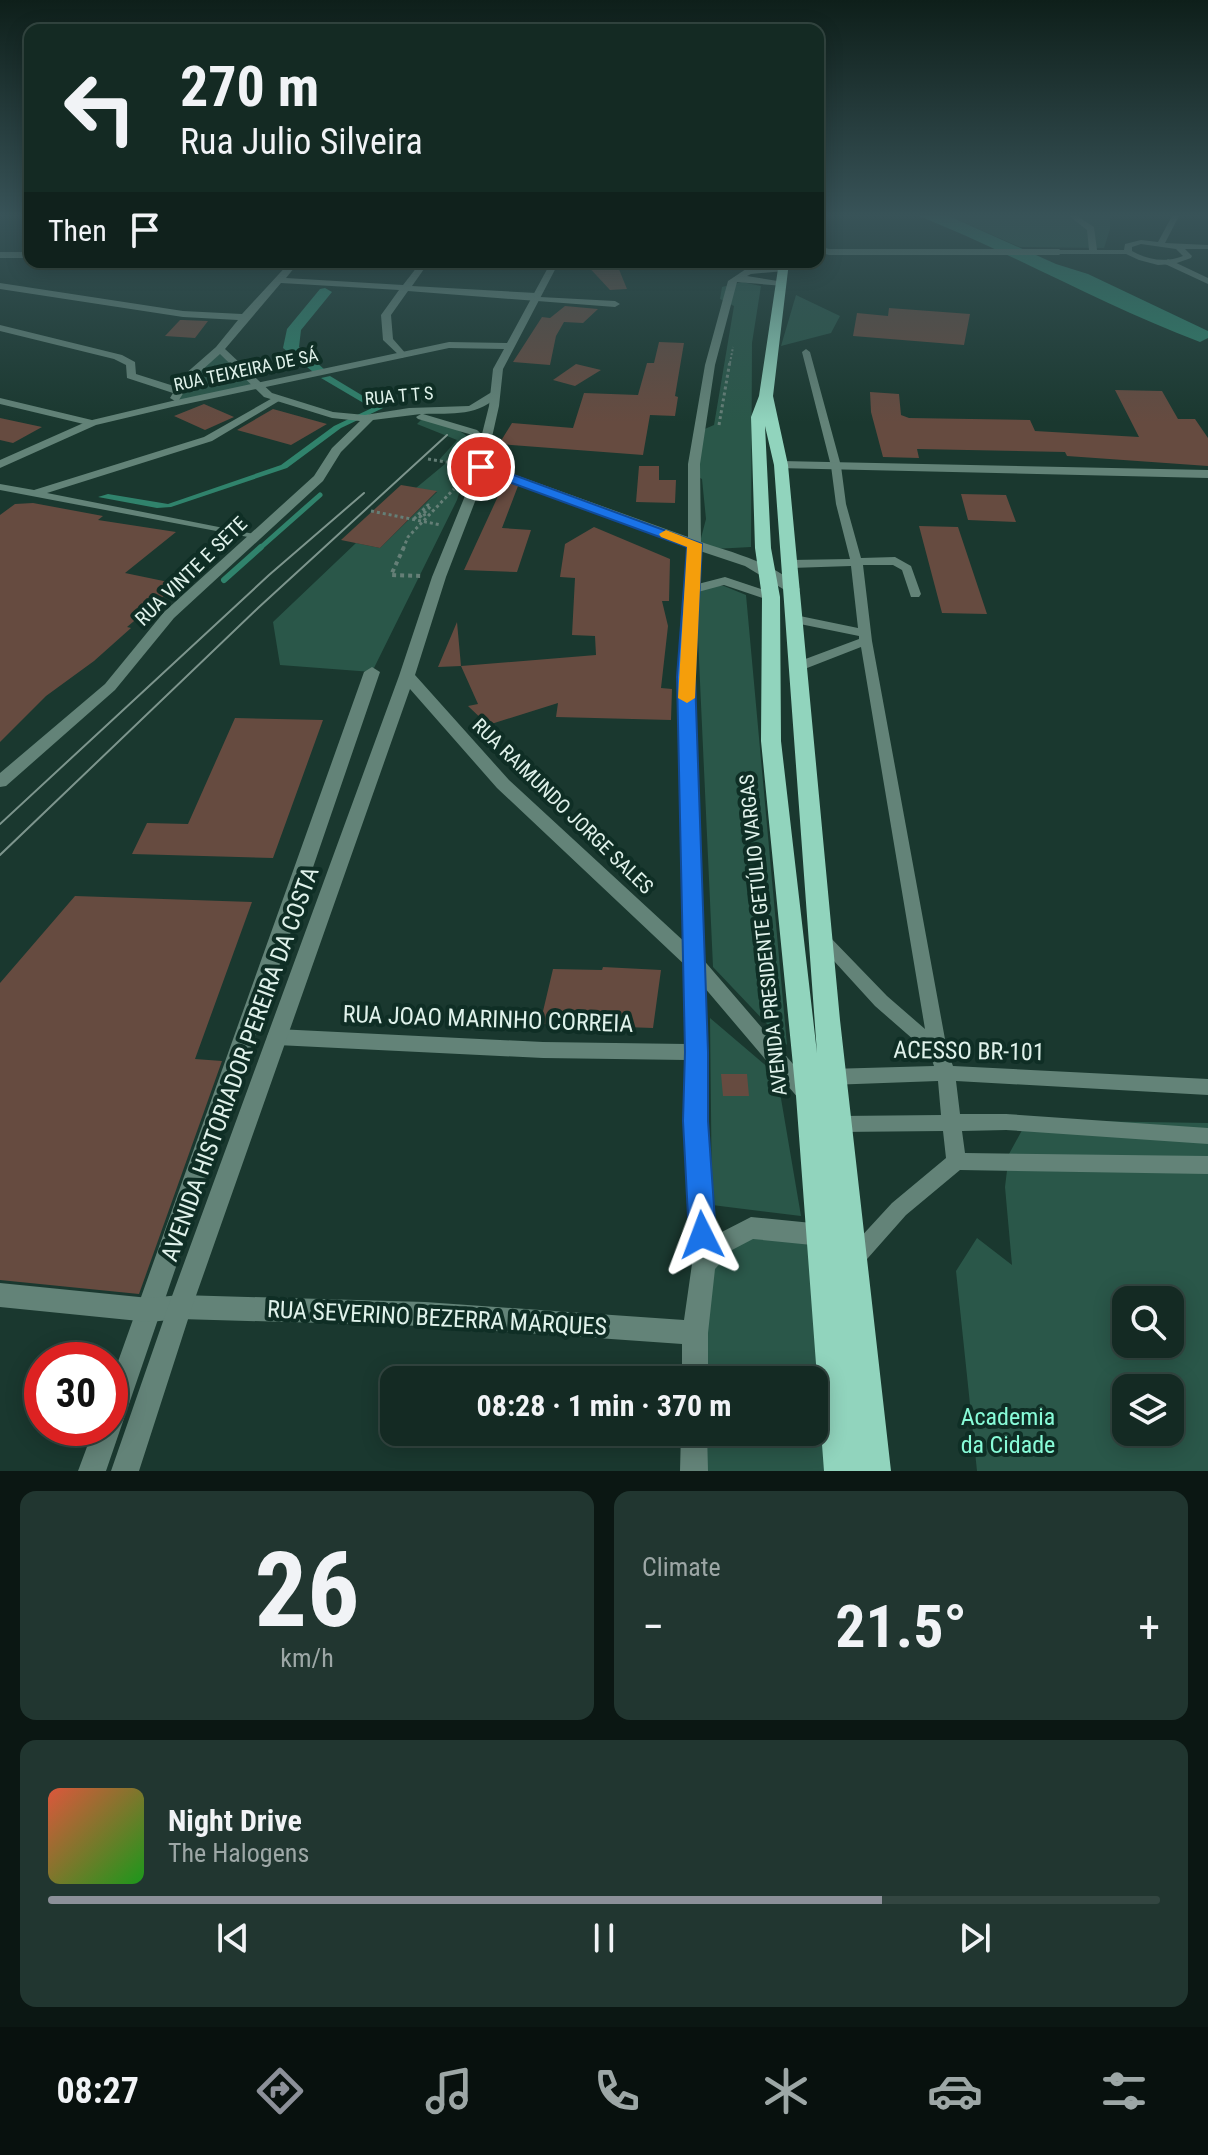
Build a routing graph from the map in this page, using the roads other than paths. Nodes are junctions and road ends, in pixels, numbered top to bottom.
1 (781, 284) edge
2 (274, 285) edge
3 (352, 285) edge
4 (408, 285) edge
5 (543, 285) edge
6 (732, 285) edge
7 (0, 286) edge
8 (405, 288) junction
9 (536, 298) junction
10 (615, 304) dead end
11 (245, 317) junction
12 (0, 328) edge
13 (507, 346) junction
14 (220, 349) junction
15 (806, 352) dead end
16 (402, 355) junction
17 (260, 386) junction
18 (179, 391) junction
19 (766, 396) junction
20 (276, 399) junction
21 (495, 399) junction
22 (0, 401) edge
23 (172, 404) junction
24 (375, 416) junction
25 (92, 423) junction
26 (486, 444) junction
27 (0, 464) edge
28 (781, 465) junction
29 (474, 466) junction
30 (836, 466) junction
31 (1208, 474) edge
32 (0, 487) edge
33 (14, 491) junction
34 (33, 494) junction
35 (0, 499) edge
36 (254, 537) junction
37 (694, 544) junction
38 (856, 560) junction
39 (764, 568) junction
40 (785, 583) junction
41 (690, 590) junction
42 (915, 594) dead end
43 (795, 619) junction
44 (866, 637) junction
45 (797, 667) junction
46 (372, 672) dead end
47 (407, 676) junction
48 (0, 782) edge
49 (821, 938) junction
50 (694, 962) junction
51 (277, 1037) junction
52 (938, 1050) junction
53 (697, 1052) junction
54 (946, 1073) junction
55 (836, 1077) junction
56 (807, 1086) junction
57 (1208, 1087) edge
58 (949, 1122) junction
59 (839, 1124) junction
60 (1208, 1136) edge
61 (956, 1161) junction
62 (1208, 1165) edge
63 (822, 1235) junction
64 (852, 1260) junction
65 (704, 1264) junction
66 (0, 1295) edge
67 (180, 1307) junction
68 (149, 1310) junction
69 (695, 1333) junction
70 (695, 1366) edge
71 (128, 1370) edge
72 (101, 1446) edge
73 (694, 1446) edge
74 (92, 1471) edge
75 (125, 1471) edge
76 (694, 1471) edge
77 (841, 1471) edge
78 (874, 1471) edge

1 - 19 main road, AVENIDA PRESIDENTE GETÚLIO VARGAS
2 - 11 street
3 - 8 street
4 - 8 street
5 - 9 street, AVENIDA HISTORIADOR PEREIRA DA COSTA
6 - 37 street
7 - 11 street
8 - 9 street
8 - 16 street
9 - 10 street
9 - 13 street, AVENIDA HISTORIADOR PEREIRA DA COSTA
11 - 14 street
12 - 18 street
13 - 16 street, RUA TEIXEIRA DE SÁ
13 - 21 street, AVENIDA HISTORIADOR PEREIRA DA COSTA
14 - 17 street, RUA T T S
14 - 18 street
15 - 30 lane
16 - 17 street, RUA TEIXEIRA DE SÁ
17 - 20 street, RUA T T S
17 - 23 street, RUA TEIXEIRA DE SÁ
18 - 23 street
19 - 28 main road, AVENIDA PRESIDENTE GETÚLIO VARGAS
19 - 39 main road, AVENIDA PRESIDENTE GETÚLIO VARGAS
20 - 24 street, RUA T T S
20 - 34 lane
21 - 24 street, RUA T T S
21 - 26 street, AVENIDA HISTORIADOR PEREIRA DA COSTA
22 - 25 street
23 - 25 street, RUA TEIXEIRA DE SÁ
24 - 26 street
24 - 36 street, RUA VINTE E SETE
25 - 27 street, RUA TEIXEIRA DE SÁ
26 - 29 street, AVENIDA HISTORIADOR PEREIRA DA COSTA
28 - 30 street
28 - 40 main road, AVENIDA PRESIDENTE GETÚLIO VARGAS
29 - 37 street
29 - 47 street, AVENIDA HISTORIADOR PEREIRA DA COSTA
30 - 31 street
30 - 38 lane
32 - 33 lane
33 - 34 lane
33 - 35 lane
34 - 36 lane
36 - 48 street, RUA VINTE E SETE
37 - 39 street
37 - 41 street
38 - 40 lane
38 - 42 lane
38 - 44 lane
39 - 40 main road, AVENIDA PRESIDENTE GETÚLIO VARGAS
40 - 41 street
40 - 43 main road, AVENIDA PRESIDENTE GETÚLIO VARGAS
40 - 56 main road, AVENIDA PRESIDENTE GETÚLIO VARGAS
41 - 50 street
43 - 44 lane
43 - 45 main road, AVENIDA PRESIDENTE GETÚLIO VARGAS
44 - 45 lane
44 - 52 lane
45 - 49 main road, AVENIDA PRESIDENTE GETÚLIO VARGAS
46 - 68 street
47 - 50 street, RUA RAIMUNDO JORGE SALES
47 - 51 street, AVENIDA HISTORIADOR PEREIRA DA COSTA
49 - 52 lane
49 - 55 main road, AVENIDA PRESIDENTE GETÚLIO VARGAS
50 - 53 street
50 - 56 street, RUA RAIMUNDO JORGE SALES
51 - 53 street, RUA JOAO MARINHO CORREIA
51 - 67 street, AVENIDA HISTORIADOR PEREIRA DA COSTA
52 - 54 lane
53 - 65 street
54 - 55 lane, ACESSO BR-101
54 - 57 lane, ACESSO BR-101
54 - 58 lane
55 - 56 lane, ACESSO BR-101
55 - 59 main road, AVENIDA PRESIDENTE GETÚLIO VARGAS
56 - 63 main road, AVENIDA PRESIDENTE GETÚLIO VARGAS
58 - 59 lane
58 - 60 lane
58 - 61 lane
59 - 64 main road, AVENIDA PRESIDENTE GETÚLIO VARGAS
61 - 62 lane
61 - 64 lane
63 - 65 street
63 - 77 main road, AVENIDA PRESIDENTE GETÚLIO VARGAS
64 - 78 main road, AVENIDA PRESIDENTE GETÚLIO VARGAS
65 - 69 street
66 - 68 street, RUA SEVERINO BEZERRA MARQUES
67 - 68 street, RUA SEVERINO BEZERRA MARQUES
67 - 69 street, RUA SEVERINO BEZERRA MARQUES
67 - 75 street, AVENIDA HISTORIADOR PEREIRA DA COSTA
68 - 71 street
69 - 70 street
72 - 74 street
73 - 76 street

